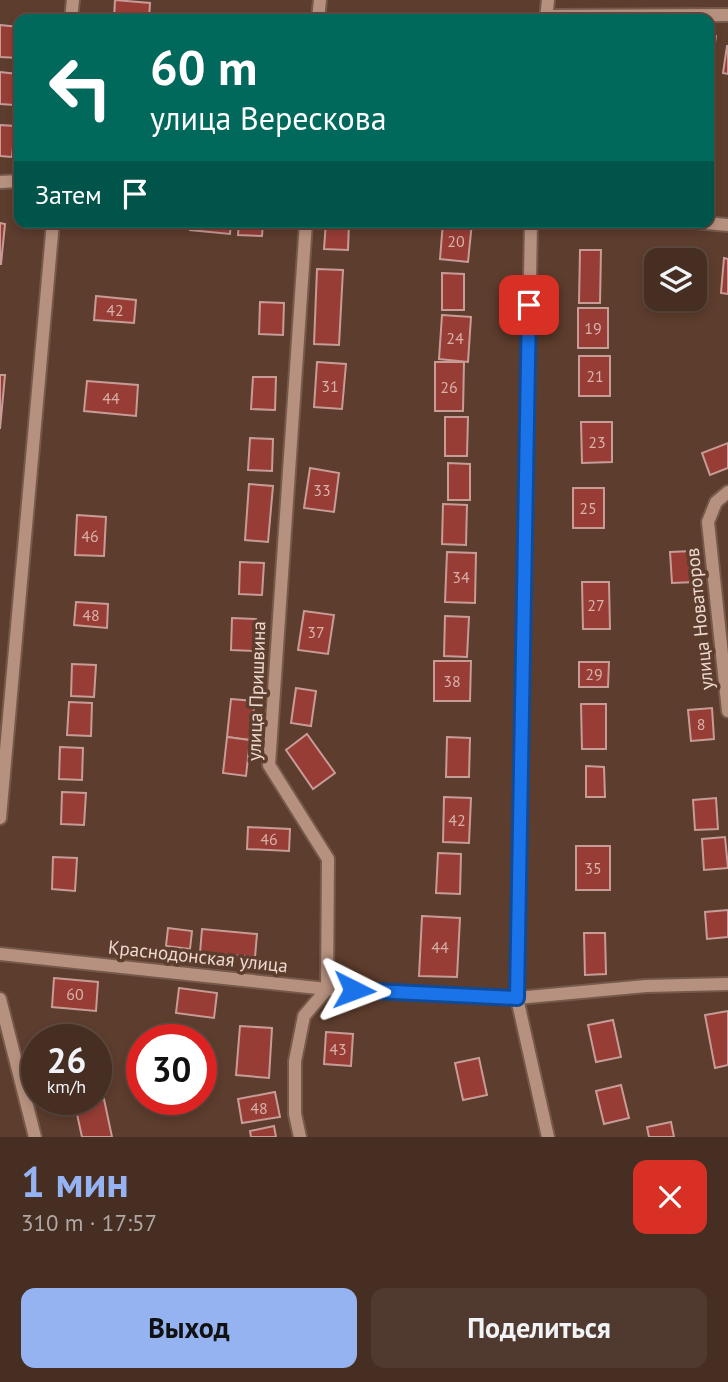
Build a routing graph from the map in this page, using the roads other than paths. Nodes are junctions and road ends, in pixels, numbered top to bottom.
1 (52, 228) edge
2 (306, 228) edge
3 (531, 228) edge
4 (728, 492) edge
5 (728, 711) edge
6 (0, 818) edge
7 (0, 954) edge
8 (728, 984) edge
9 (327, 989) junction
10 (517, 998) junction
11 (0, 999) edge
12 (35, 1137) edge
13 (300, 1137) edge
14 (548, 1137) edge

1 - 6 street
2 - 9 street, улица Пришвина
3 - 10 street
4 - 5 street, улица Новаторов
7 - 9 street, Краснодонская улица
8 - 10 street, Краснодонская улица
9 - 10 street, Краснодонская улица
9 - 13 street
10 - 14 street
11 - 12 street

